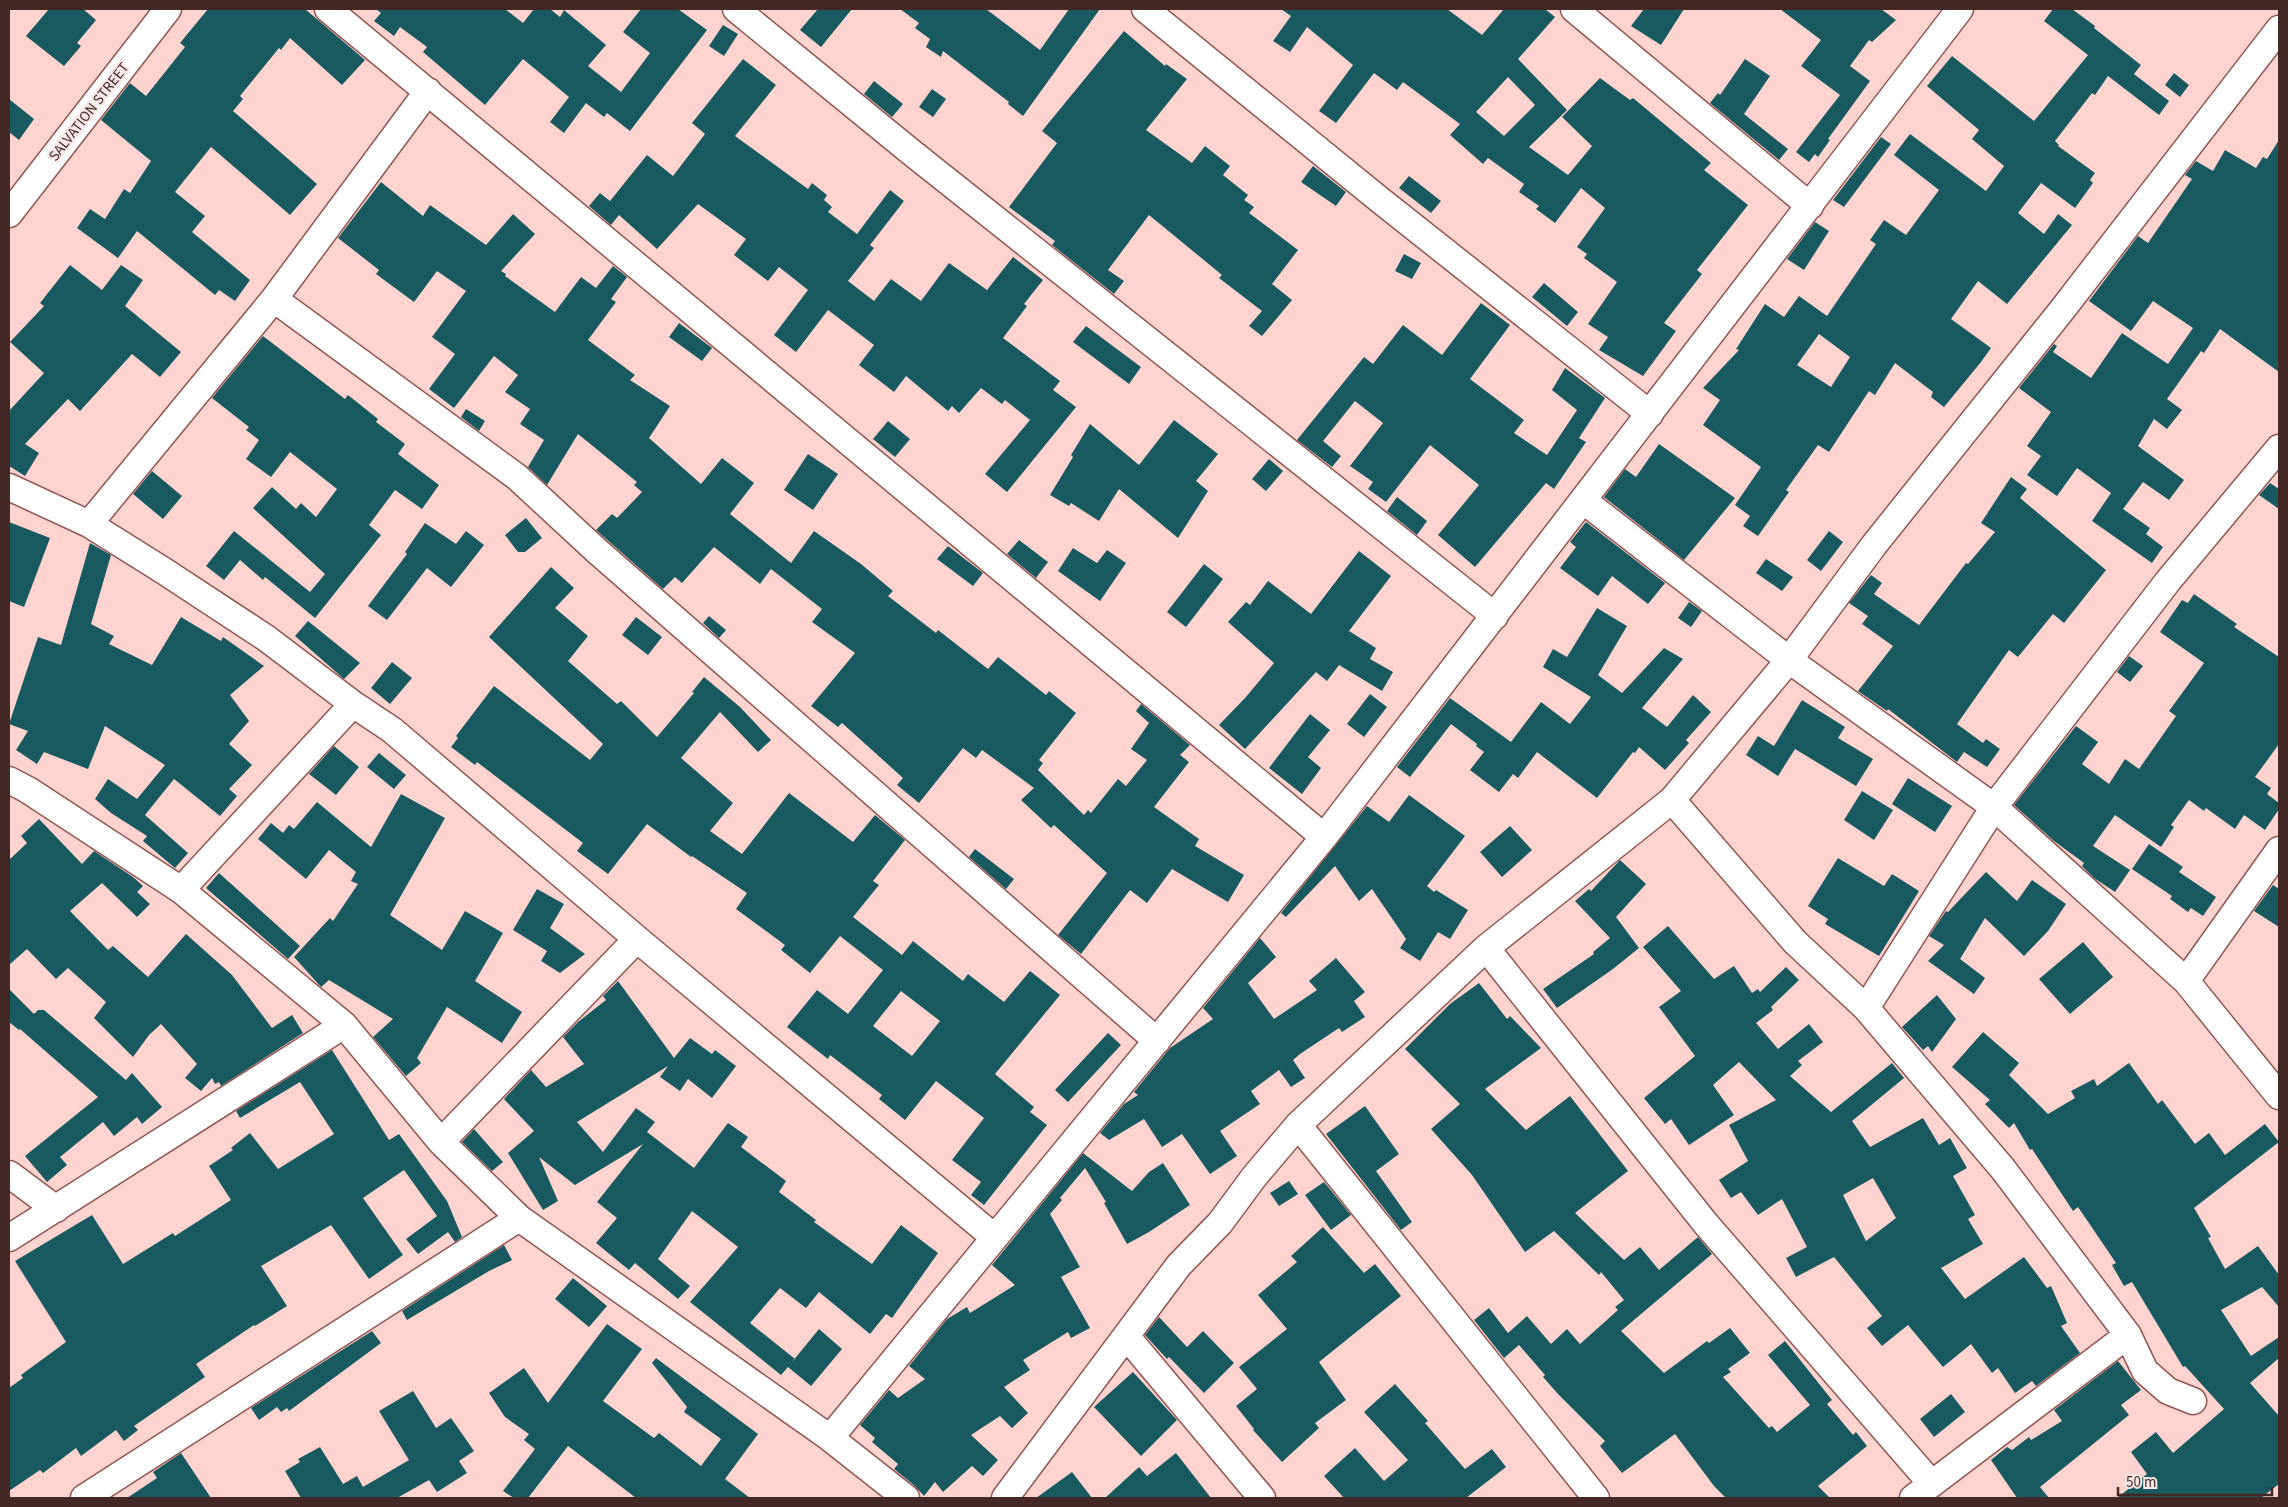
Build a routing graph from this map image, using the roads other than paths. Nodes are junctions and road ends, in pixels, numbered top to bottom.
1 (168, 9) edge
2 (328, 9) edge
3 (736, 9) edge
4 (1145, 9) edge
5 (1574, 9) edge
6 (1960, 9) edge
7 (2279, 29) edge
8 (428, 91) junction
9 (1810, 206) junction
10 (9, 214) edge
11 (274, 299) junction
12 (1650, 414) junction
13 (2279, 448) edge
14 (9, 487) edge
15 (1584, 501) junction
16 (89, 524) junction
17 (1494, 616) junction
18 (1788, 660) junction
19 (353, 704) junction
20 (9, 780) edge
21 (1672, 800) junction
22 (1994, 807) junction
23 (1324, 837) junction
24 (2279, 850) edge
25 (180, 890) junction
26 (637, 939) junction
27 (1486, 948) junction
28 (2186, 980) junction
29 (1866, 1008) junction
30 (344, 1025) junction
31 (1157, 1041) junction
32 (2279, 1096) edge
33 (1298, 1126) junction
34 (441, 1142) junction
35 (9, 1174) edge
36 (56, 1209) junction
37 (519, 1218) junction
38 (994, 1237) junction
39 (9, 1238) edge
40 (2128, 1334) junction
41 (1127, 1337) junction
42 (2193, 1401) dead end
43 (830, 1438) junction
44 (1922, 1490) edge
45 (84, 1498) edge
46 (906, 1498) edge
47 (1005, 1498) edge
48 (1262, 1498) edge
49 (1596, 1498) edge

1 - 10 street, SALVATION STREET
2 - 8 street
3 - 17 street
4 - 12 street
5 - 9 street
6 - 9 street
7 - 18 street
8 - 11 street
8 - 23 street
9 - 12 street
11 - 16 street
11 - 31 street
12 - 15 street
13 - 22 street
14 - 16 street
15 - 17 street
15 - 18 street
16 - 19 street
17 - 23 street
18 - 21 street
18 - 22 street
19 - 25 street
19 - 26 street
20 - 25 street
21 - 27 street
21 - 29 street
22 - 28 street
22 - 29 street
23 - 31 street
24 - 28 street
25 - 30 street
26 - 34 street
26 - 38 street
27 - 33 street
27 - 44 street
28 - 32 street
29 - 40 street
30 - 34 street
30 - 36 street
31 - 38 street
33 - 41 street
33 - 49 street
34 - 37 street
35 - 36 street
36 - 39 street
37 - 43 street
37 - 45 street
38 - 43 street
40 - 42 street
40 - 44 street
41 - 47 street
41 - 48 street
43 - 46 street

